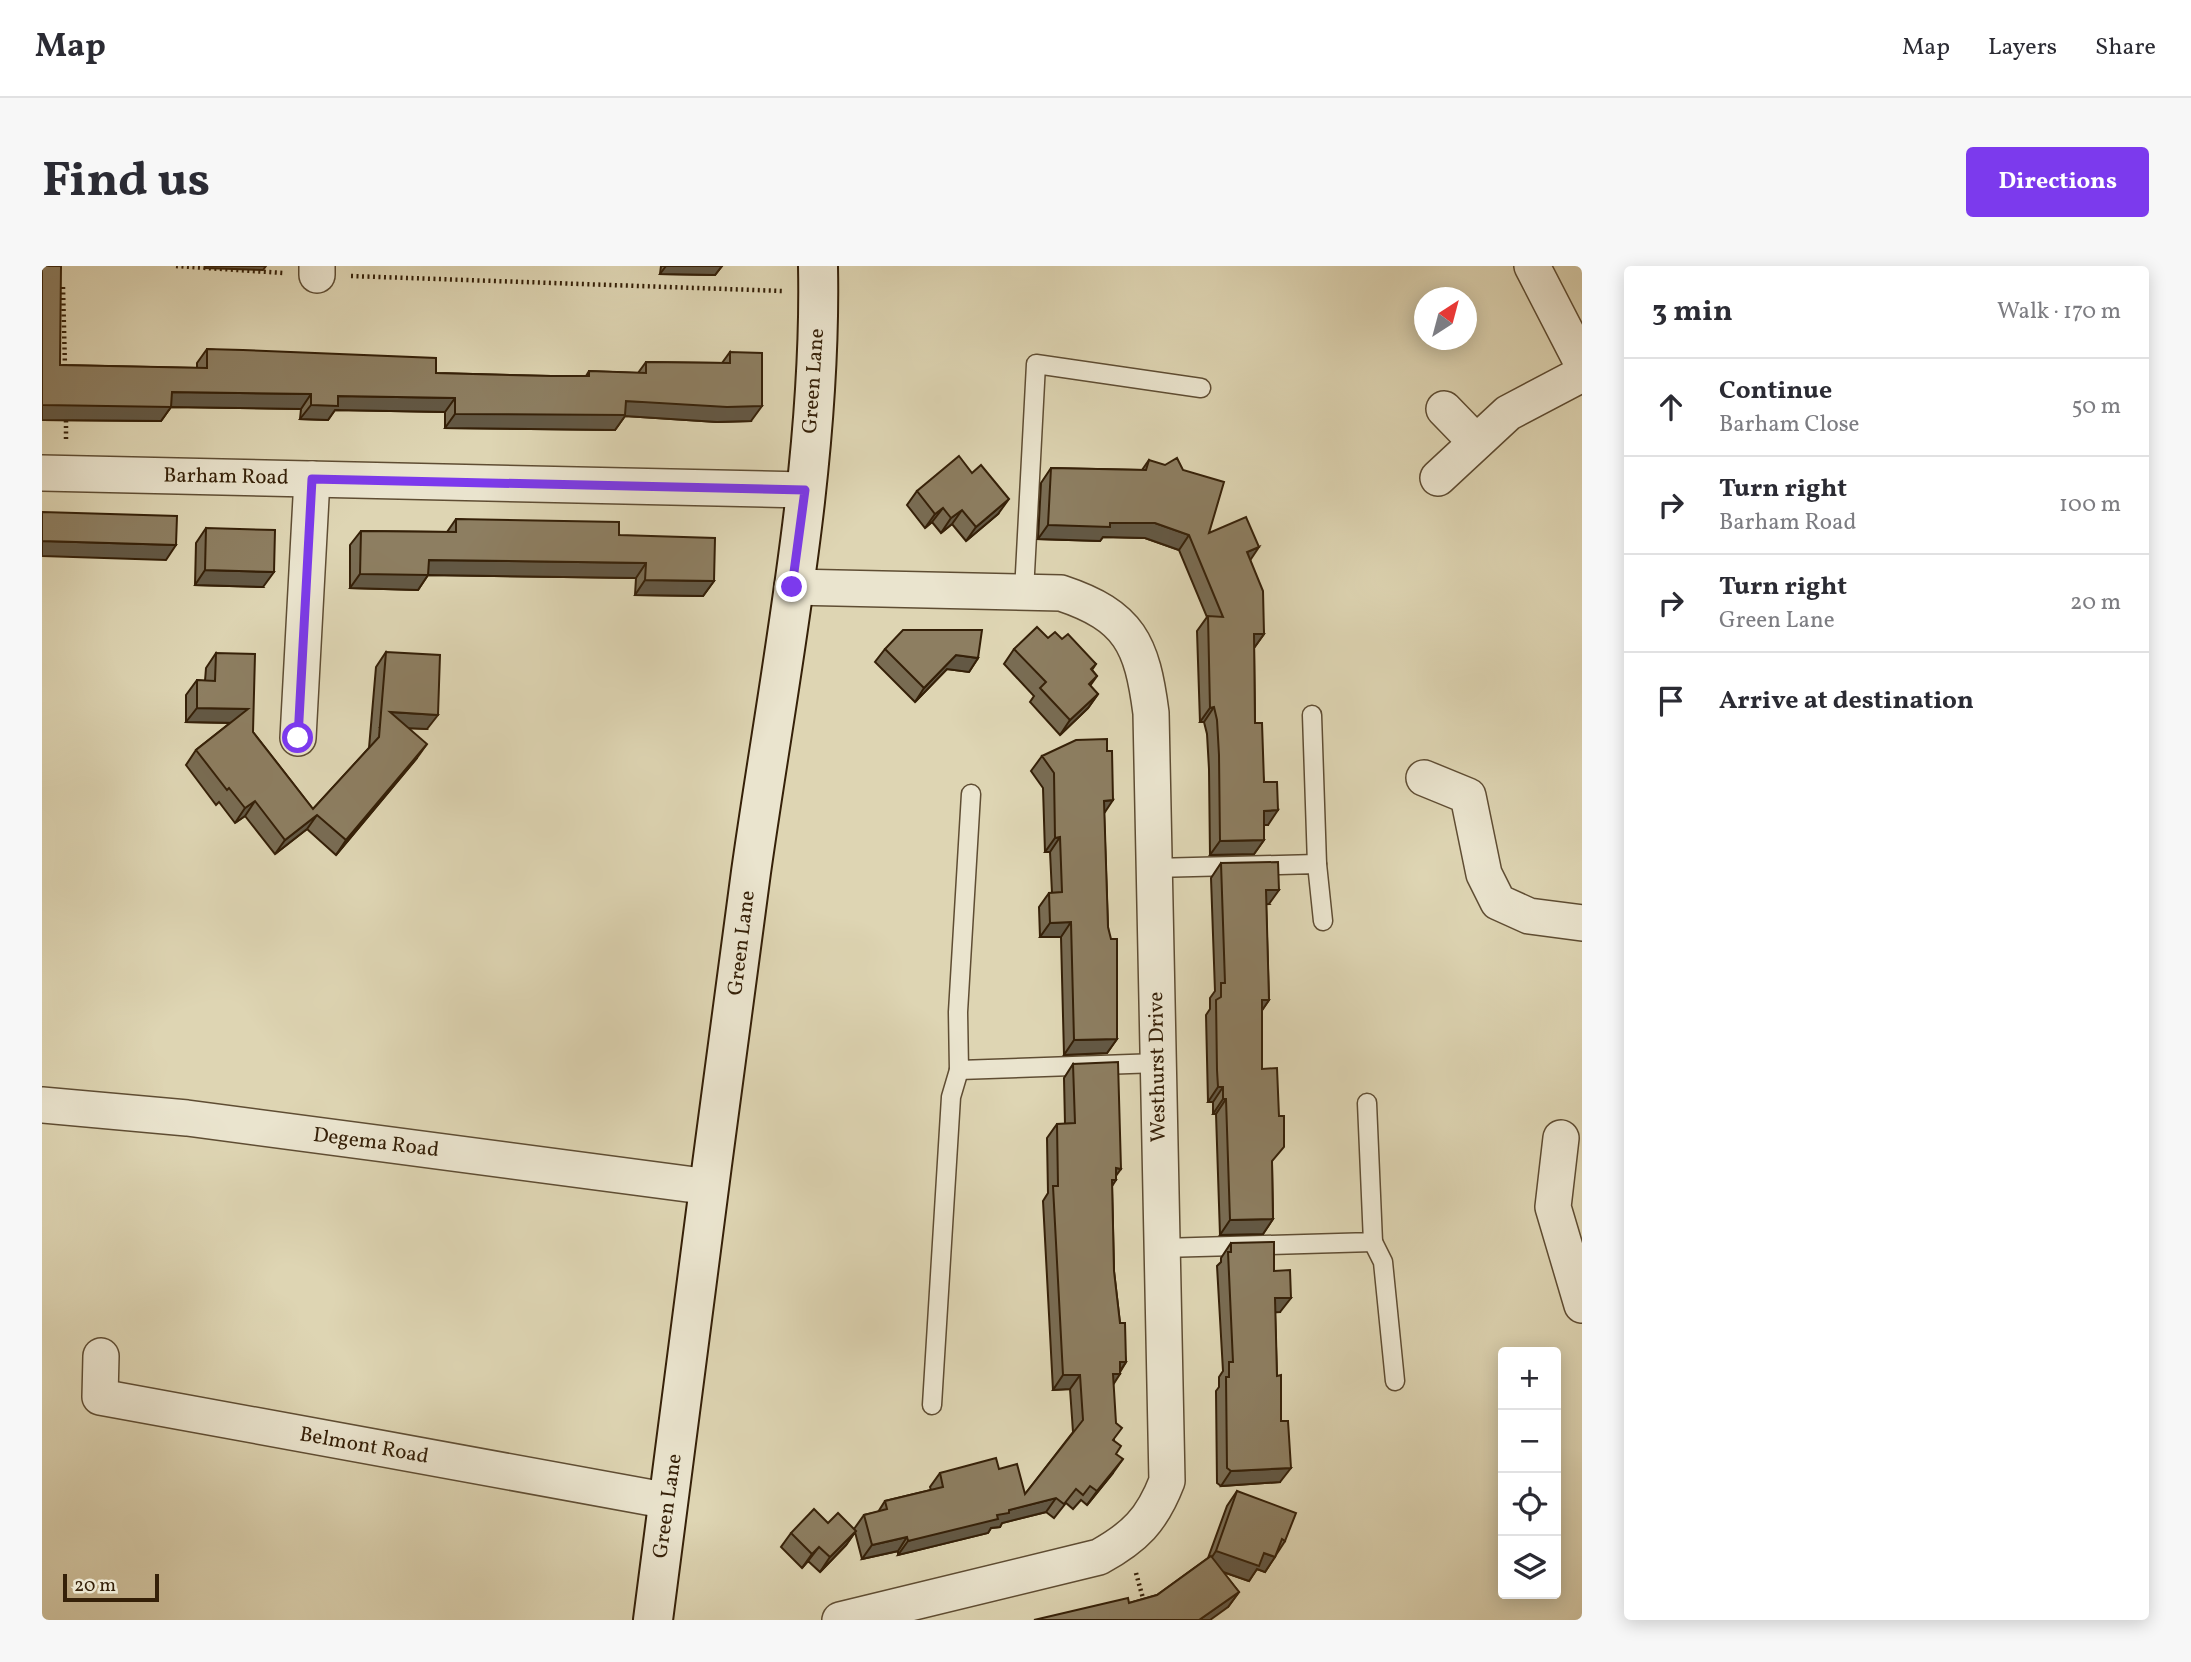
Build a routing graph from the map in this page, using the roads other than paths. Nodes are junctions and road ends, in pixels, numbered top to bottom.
1 (1532, 266) edge
2 (819, 279) edge
3 (1582, 363) edge
4 (1582, 374) edge
5 (1201, 388) dead end
6 (1444, 409) dead end
7 (1476, 442) junction
8 (55, 473) edge
9 (1437, 478) dead end
10 (312, 479) junction
11 (805, 490) junction
12 (792, 587) junction
13 (1024, 592) junction
14 (1312, 715) dead end
15 (298, 738) dead end
16 (1424, 778) dead end
17 (971, 794) dead end
18 (1317, 864) junction
19 (1154, 867) junction
20 (1323, 921) dead end
21 (1582, 923) edge
22 (1158, 1063) junction
23 (959, 1070) junction
24 (1367, 1103) dead end
25 (42, 1105) edge
26 (1561, 1138) dead end
27 (710, 1187) junction
28 (1373, 1242) junction
29 (1162, 1248) junction
30 (1582, 1306) edge
31 (102, 1356) dead end
32 (1395, 1381) dead end
33 (932, 1405) dead end
34 (669, 1501) junction
35 (653, 1620) edge
36 (840, 1620) edge

1 - 3 street
2 - 11 main road, Green Lane
4 - 7 street
5 - 13 lane
6 - 7 street
7 - 9 street
8 - 10 street, Barham Road
10 - 11 street, Barham Road
10 - 15 street
11 - 12 main road, Green Lane
12 - 13 street, Westhurst Drive
12 - 27 main road, Green Lane
13 - 19 street, Westhurst Drive
14 - 18 lane
16 - 21 street
17 - 23 lane
18 - 19 lane
18 - 20 lane
19 - 22 street, Westhurst Drive
22 - 23 lane
22 - 29 street, Westhurst Drive
23 - 33 lane
24 - 28 lane
25 - 27 street, Degema Road
26 - 30 street
27 - 34 main road, Green Lane
28 - 29 lane
28 - 32 lane
29 - 36 street, Westhurst Drive
31 - 34 street, Belmont Road
34 - 35 main road, Green Lane

